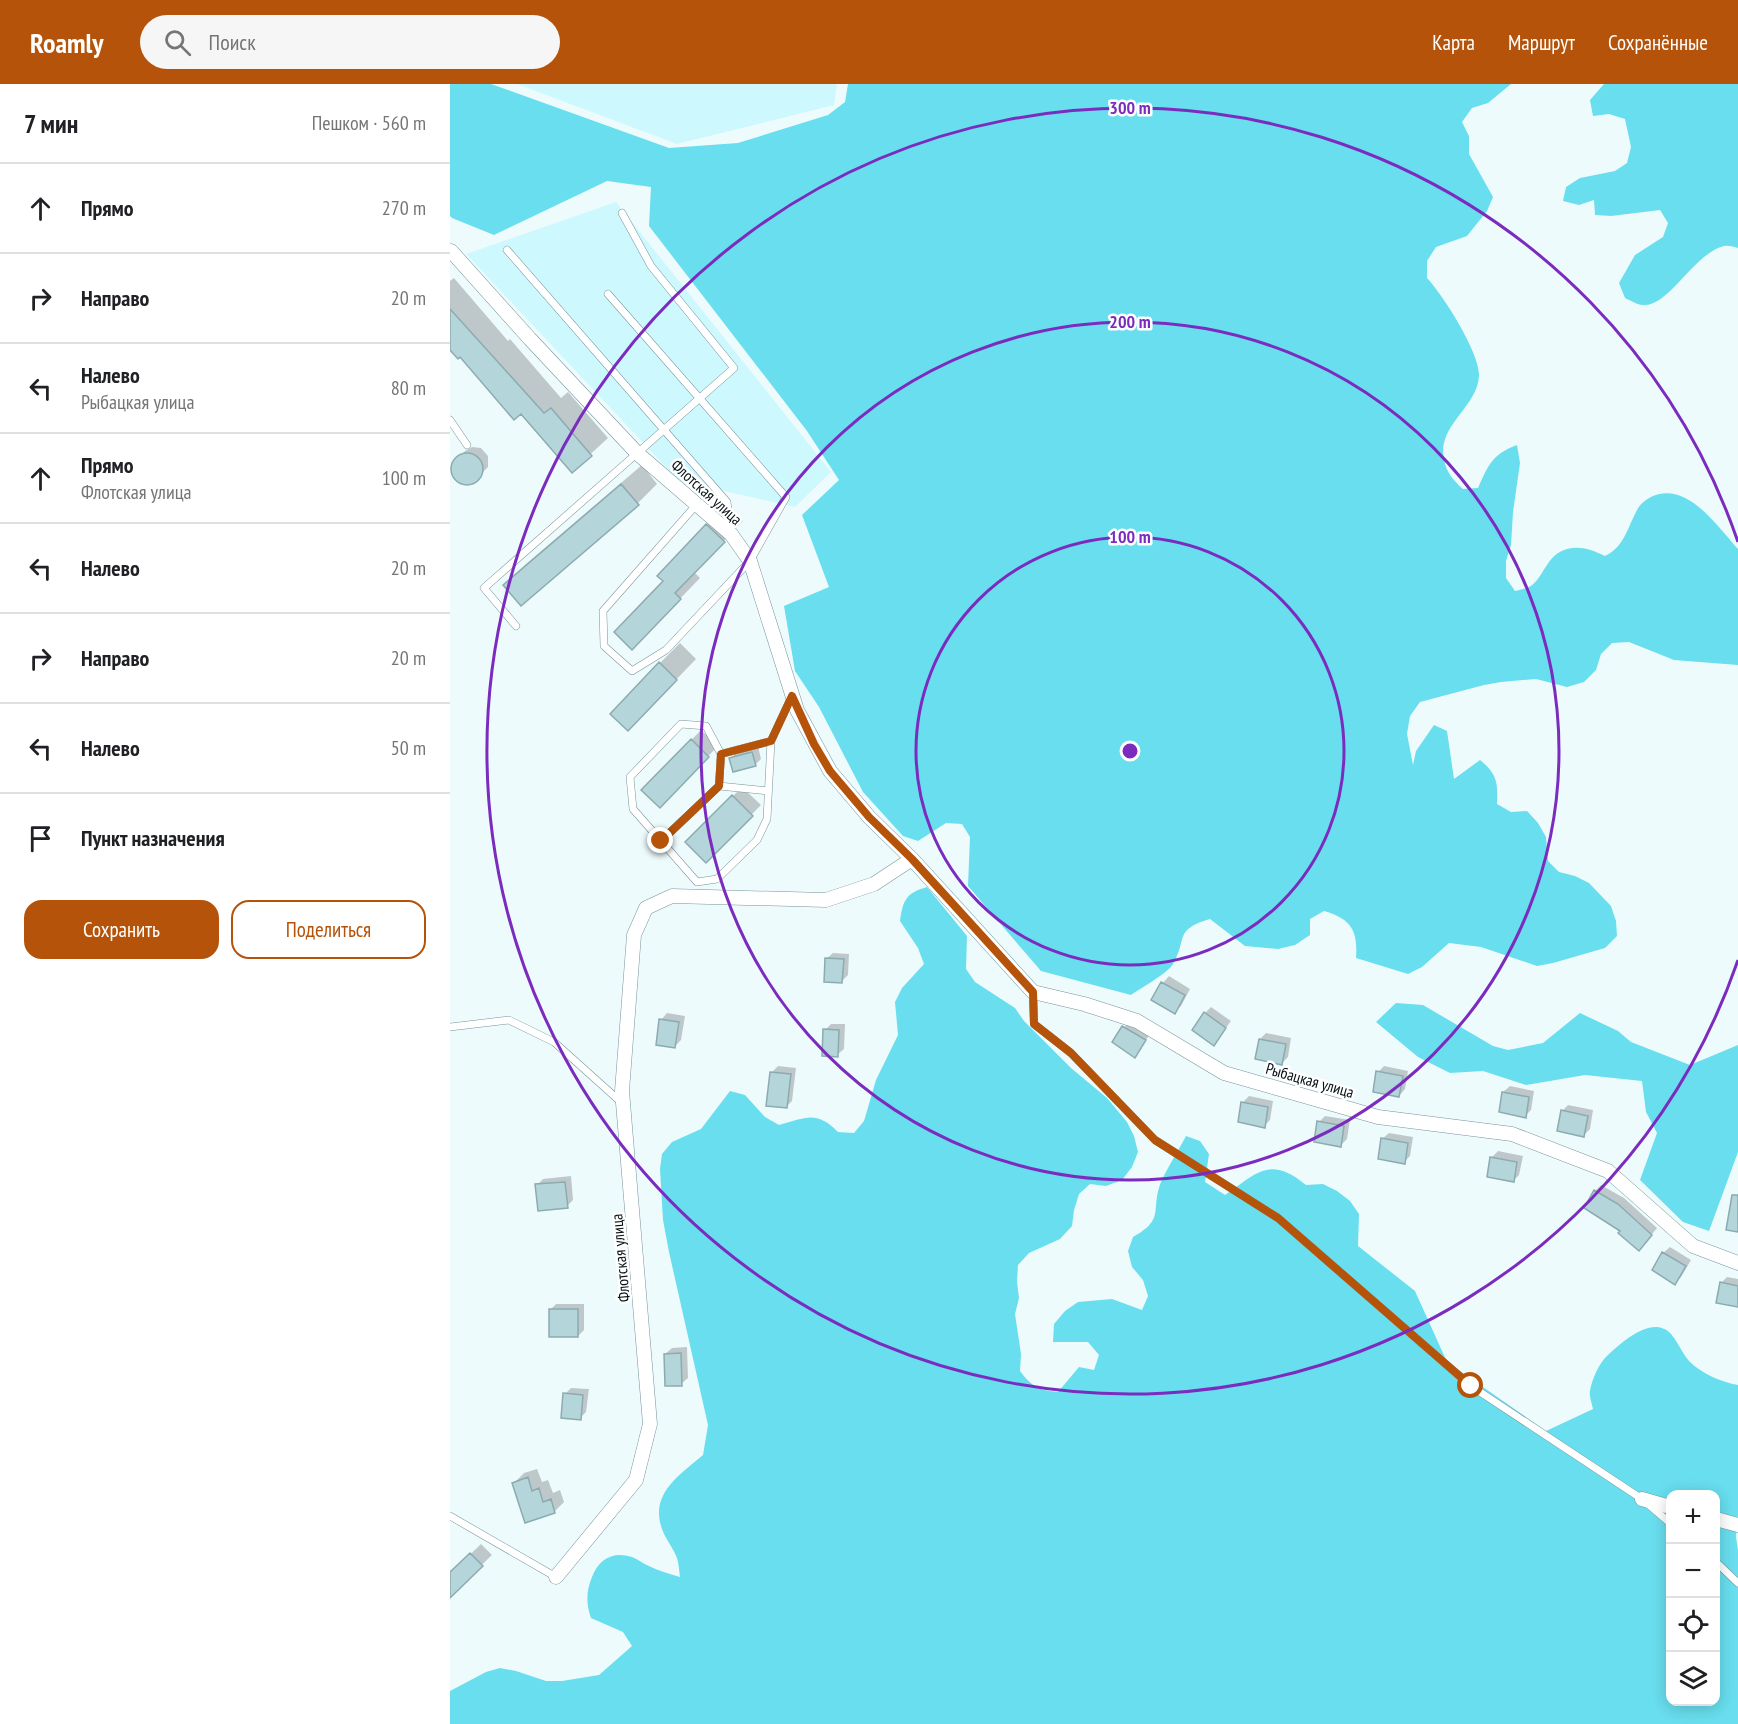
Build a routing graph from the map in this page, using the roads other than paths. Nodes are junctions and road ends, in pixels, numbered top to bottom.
1 (622, 213) dead end
2 (507, 250) dead end
3 (451, 251) edge
4 (608, 294) dead end
5 (699, 398) junction
6 (450, 420) edge
7 (663, 430) junction
8 (466, 445) dead end
9 (637, 453) junction
10 (698, 504) junction
11 (731, 534) junction
12 (750, 561) junction
13 (516, 626) dead end
14 (792, 696) junction
15 (771, 741) junction
16 (721, 754) junction
17 (719, 786) junction
18 (768, 791) junction
19 (661, 841) junction
20 (912, 859) junction
21 (1033, 992) junction
22 (450, 1027) edge
23 (624, 1104) junction
24 (1738, 1263) edge
25 (1642, 1499) junction
26 (1666, 1506) edge
27 (450, 1516) edge
28 (1666, 1519) edge
29 (1720, 1520) edge
30 (1738, 1525) edge
31 (1720, 1566) edge
32 (556, 1577) joint
33 (1738, 1583) edge

1 - 5 lane
2 - 7 lane
3 - 9 street, Флотская улица
4 - 5 lane
5 - 7 lane
5 - 12 lane
6 - 8 lane
7 - 9 lane
7 - 11 lane
9 - 10 street, Флотская улица
9 - 13 lane
10 - 11 street, Флотская улица
10 - 12 lane
11 - 12 street, Флотская улица
12 - 14 street, Флотская улица
14 - 15 lane
14 - 20 street, Флотская улица
15 - 16 lane
15 - 18 lane
16 - 17 lane
16 - 19 lane
17 - 18 lane
17 - 19 lane
18 - 19 lane
20 - 21 street
20 - 23 street, Флотская улица
21 - 24 street, Рыбацкая улица
21 - 25 lane
22 - 23 lane
23 - 32 street, Флотская улица
25 - 26 street
25 - 28 lane
27 - 32 lane
29 - 30 street
31 - 33 lane

